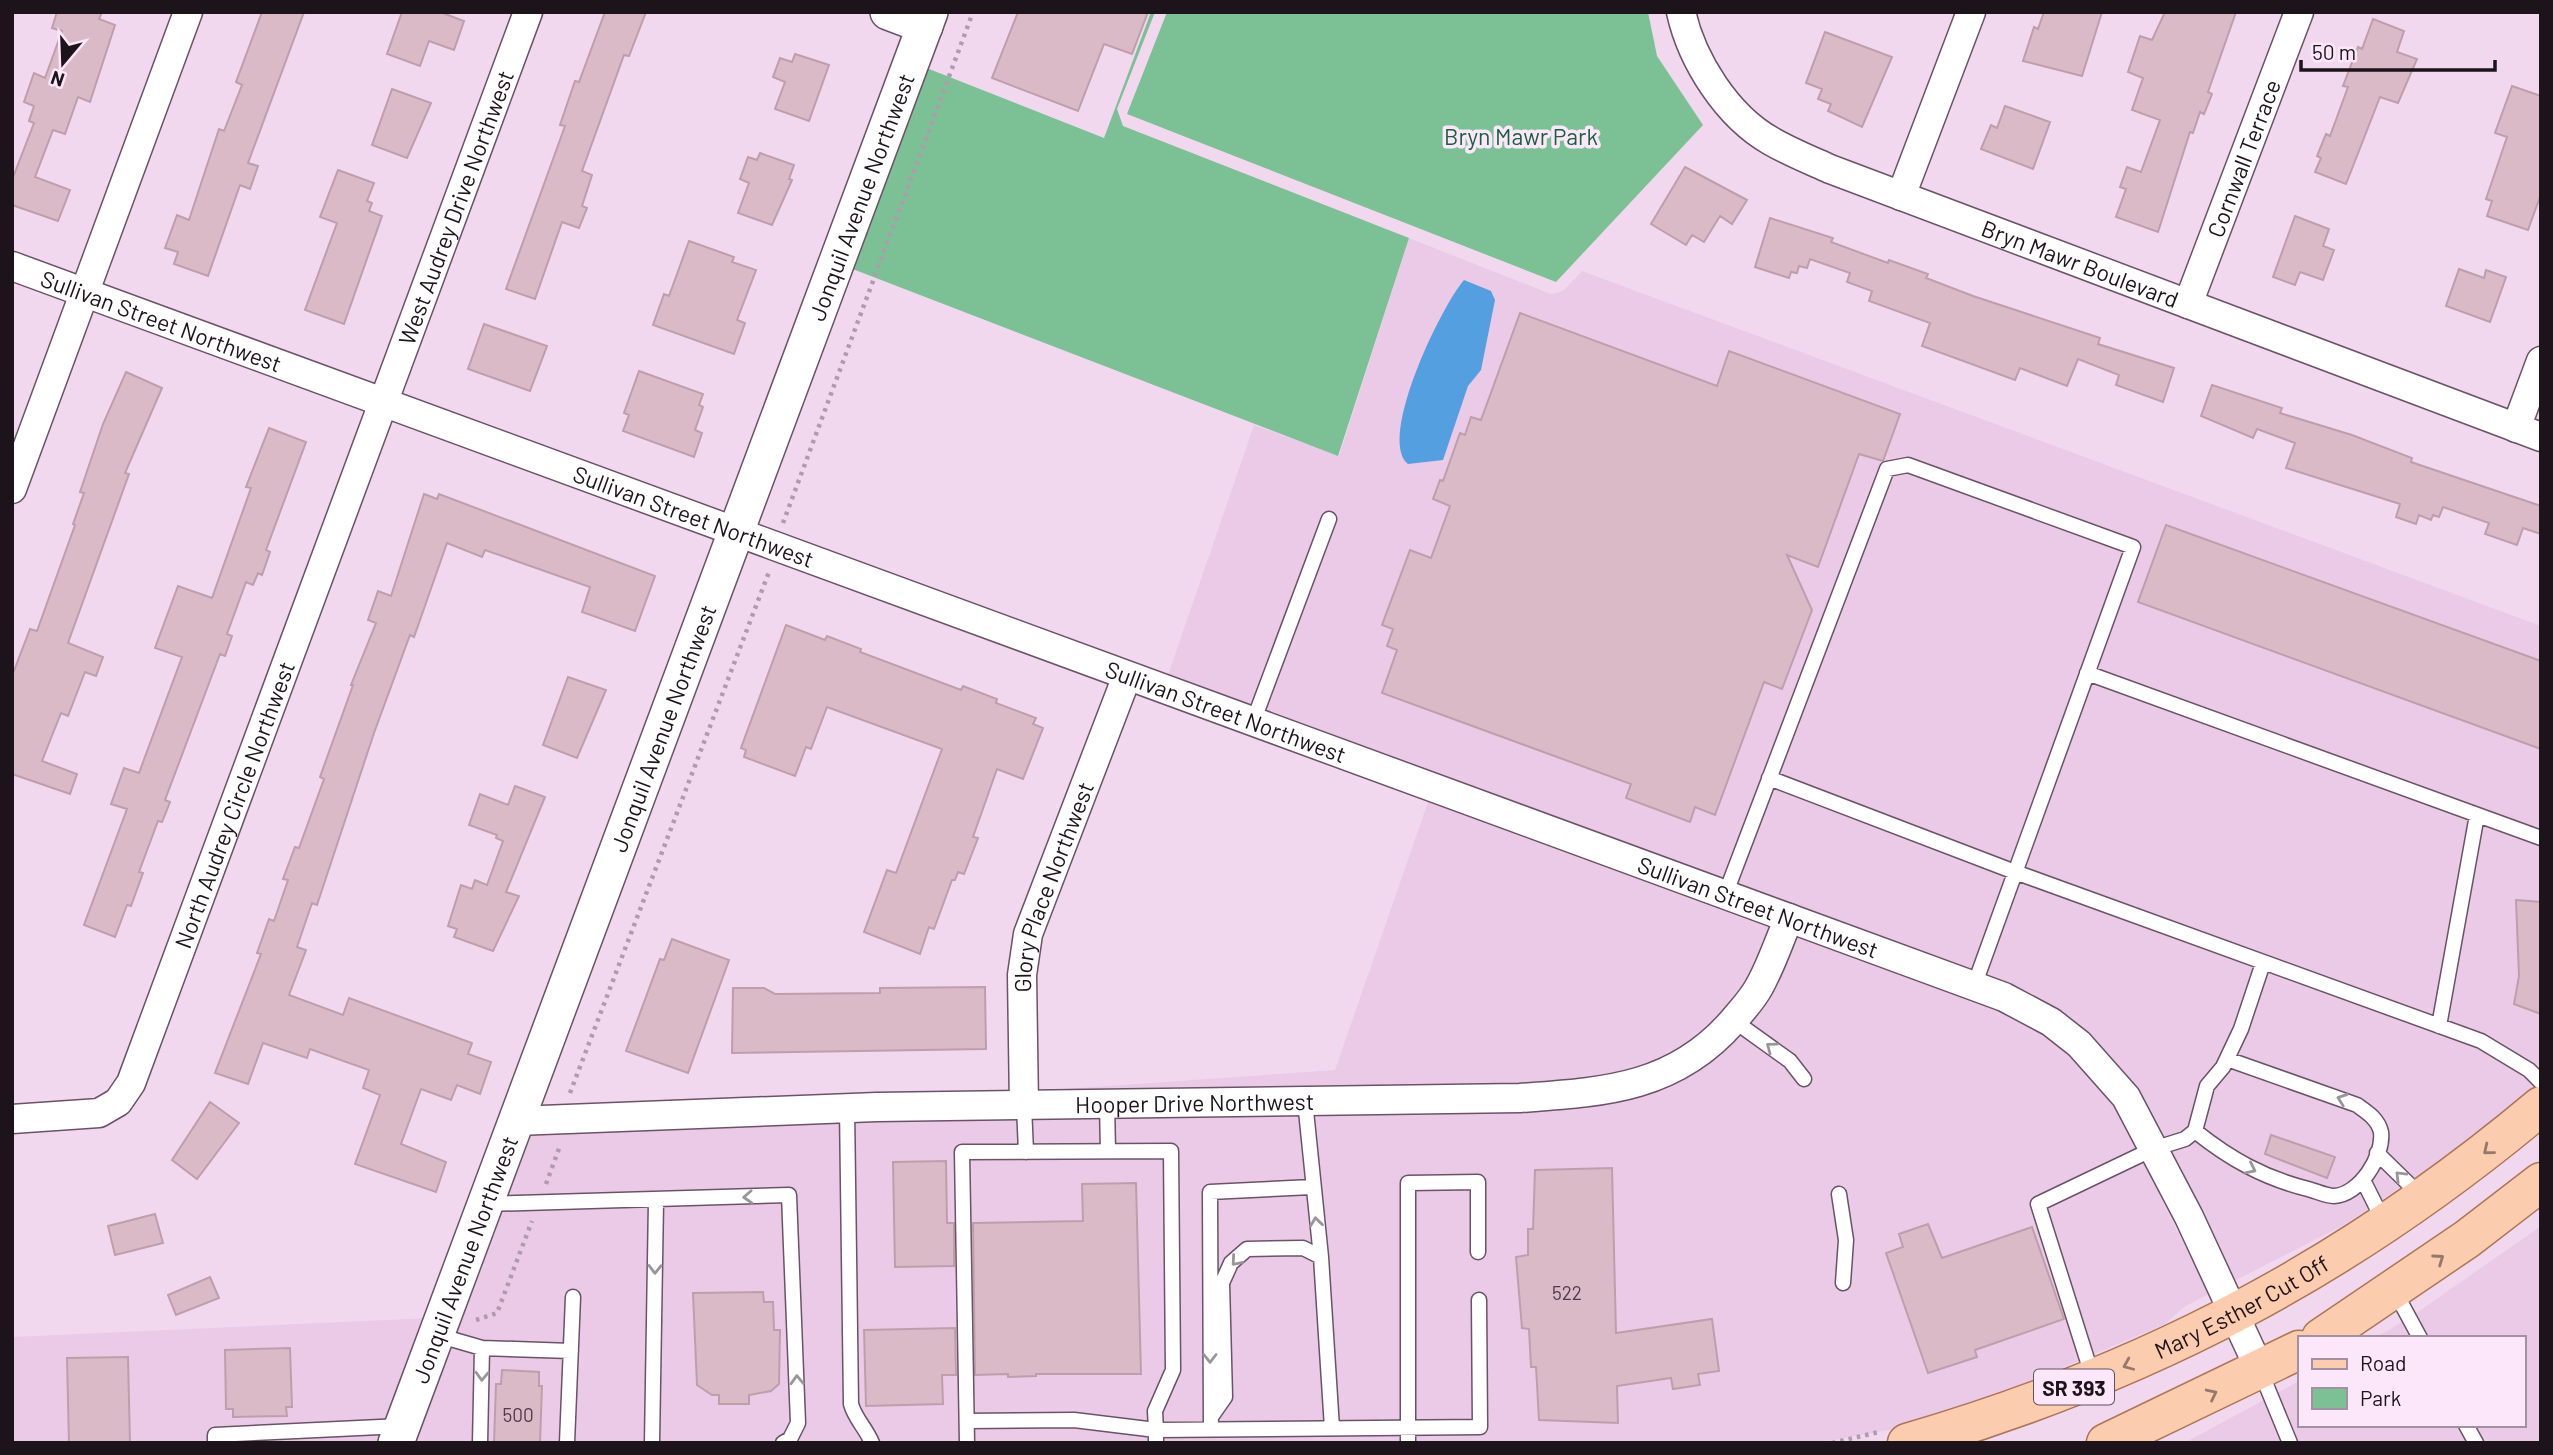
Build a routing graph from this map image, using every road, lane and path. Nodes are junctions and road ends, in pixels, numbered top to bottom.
1 (187, 12) edge
2 (528, 12) edge
3 (888, 12) edge
4 (973, 12) edge
5 (1681, 12) edge
6 (1971, 12) edge
7 (2299, 12) edge
8 (928, 19) edge
9 (1901, 196) junction
10 (12, 266) edge
11 (85, 293) junction
12 (2188, 304) junction
13 (2541, 361) edge
14 (382, 402) junction
15 (2528, 432) edge
16 (12, 489) edge
17 (1329, 519) dead end
18 (737, 533) junction
19 (774, 547) junction
20 (2087, 673) junction
21 (1127, 676) junction
22 (1253, 722) junction
23 (1769, 778) junction
24 (2477, 815) junction
25 (2541, 838) edge
26 (2015, 872) junction
27 (1725, 895) junction
28 (1788, 918) junction
29 (2263, 962) junction
30 (1974, 986) junction
31 (1734, 1020) junction
32 (2439, 1026) junction
33 (2227, 1059) junction
34 (1804, 1079) dead end
35 (2541, 1082) edge
36 (1305, 1101) junction
37 (1107, 1104) junction
38 (1024, 1106) junction
39 (2541, 1107) edge
40 (847, 1108) junction
41 (12, 1119) edge
42 (565, 1119) junction
43 (516, 1121) junction
44 (2195, 1130) junction
45 (2153, 1149) junction
46 (1108, 1151) junction
47 (1026, 1152) junction
48 (2377, 1153) junction
49 (2363, 1180) junction
50 (2541, 1182) edge
51 (1312, 1187) junction
52 (1839, 1194) dead end
53 (2423, 1199) junction
54 (656, 1201) junction
55 (539, 1203) junction
56 (485, 1204) junction
57 (2385, 1225) junction
58 (1478, 1252) dead end
59 (1321, 1257) junction
60 (1843, 1283) dead end
61 (2394, 1290) junction
62 (573, 1297) dead end
63 (1479, 1300) dead end
64 (2234, 1315) junction
65 (2324, 1336) edge
66 (2419, 1336) edge
67 (451, 1340) junction
68 (482, 1348) junction
69 (571, 1351) junction
70 (2298, 1351) edge
71 (2260, 1370) junction
72 (2093, 1380) junction
73 (967, 1421) junction
74 (1211, 1423) junction
75 (2467, 1427) edge
76 (1332, 1428) junction
77 (399, 1434) edge
78 (1408, 1435) edge
79 (1156, 1436) edge
80 (215, 1443) edge
81 (480, 1443) edge
82 (567, 1443) edge
83 (652, 1443) edge
84 (783, 1443) edge
85 (872, 1443) edge
86 (967, 1443) edge
87 (1907, 1443) edge
88 (2106, 1443) edge
89 (2290, 1443) edge
90 (2476, 1443) edge

1 - 11 street
2 - 14 street, West Audrey Drive Northwest
3 - 8 street
4 - 19 path
5 - 9 street, Bryn Mawr Boulevard
6 - 9 street
7 - 12 street, Cornwall Terrace
8 - 18 street, Jonquil Avenue Northwest
9 - 12 street, Bryn Mawr Boulevard
10 - 11 street, Sullivan Street Northwest
11 - 14 street, Sullivan Street Northwest
11 - 16 street
12 - 15 street, Bryn Mawr Boulevard
13 - 15 street
14 - 18 street, Sullivan Street Northwest
14 - 41 street, North Audrey Circle Northwest
17 - 22 lane
18 - 19 street, Sullivan Street Northwest
18 - 43 street, Jonquil Avenue Northwest
19 - 21 street, Sullivan Street Northwest
19 - 42 path
20 - 23 lane
20 - 24 lane
20 - 26 lane
21 - 22 street, Sullivan Street Northwest
21 - 38 street, Glory Place Northwest
22 - 27 street, Sullivan Street Northwest
23 - 26 lane
23 - 27 lane
24 - 25 lane
24 - 32 lane
26 - 29 lane
26 - 30 lane
27 - 28 street, Sullivan Street Northwest
28 - 30 street, Sullivan Street Northwest
28 - 31 street, Hooper Drive Northwest
29 - 32 lane
29 - 33 lane
30 - 45 street, Sullivan Street Northwest
34 -> 31 lane
31 - 36 street, Hooper Drive Northwest
32 - 35 lane
33 - 44 lane
48 -> 33 lane
36 - 37 street, Hooper Drive Northwest
36 - 51 lane
37 - 38 street, Hooper Drive Northwest
37 - 46 lane
38 - 40 street, Hooper Drive Northwest
38 - 47 lane
39 -> 53 main road, Mary Esther Cut Off / SR 393
40 - 42 street, Hooper Drive Northwest
40 - 85 lane
42 - 43 street, Hooper Drive Northwest
42 - 55 path
43 - 56 street, Jonquil Avenue Northwest
44 - 45 lane
44 -> 49 lane
45 - 64 street, Sullivan Street Northwest
45 - 72 lane
46 - 47 lane
46 - 79 lane
47 - 73 lane
48 - 49 lane
53 -> 48 lane
49 - 57 lane
61 -> 50 main road
59 -> 51 lane
51 -> 74 lane
52 - 60 lane
53 - 57 main road, Mary Esther Cut Off / SR 393
54 - 55 lane
54 -> 83 lane
84 -> 54 lane
55 - 56 lane
55 - 67 path
56 - 67 street, Jonquil Avenue Northwest
57 - 64 main road, Mary Esther Cut Off / SR 393
58 - 78 lane
59 -> 74 lane
59 - 76 lane
61 - 65 main road
61 - 66 lane
62 - 69 lane
63 - 78 lane
64 - 71 street, Sullivan Street Northwest
64 -> 72 main road, Mary Esther Cut Off / SR 393
67 - 68 lane
67 - 77 street, Jonquil Avenue Northwest
68 - 69 lane
68 -> 81 lane
69 - 82 lane
70 - 71 main road, SR 393
88 -> 71 main road, SR 393
71 - 89 lane
72 - 87 main road, Mary Esther Cut Off / SR 393
73 - 79 lane
73 - 86 lane
74 - 76 lane
74 - 79 lane
75 - 90 lane
76 - 78 lane
77 - 80 lane

